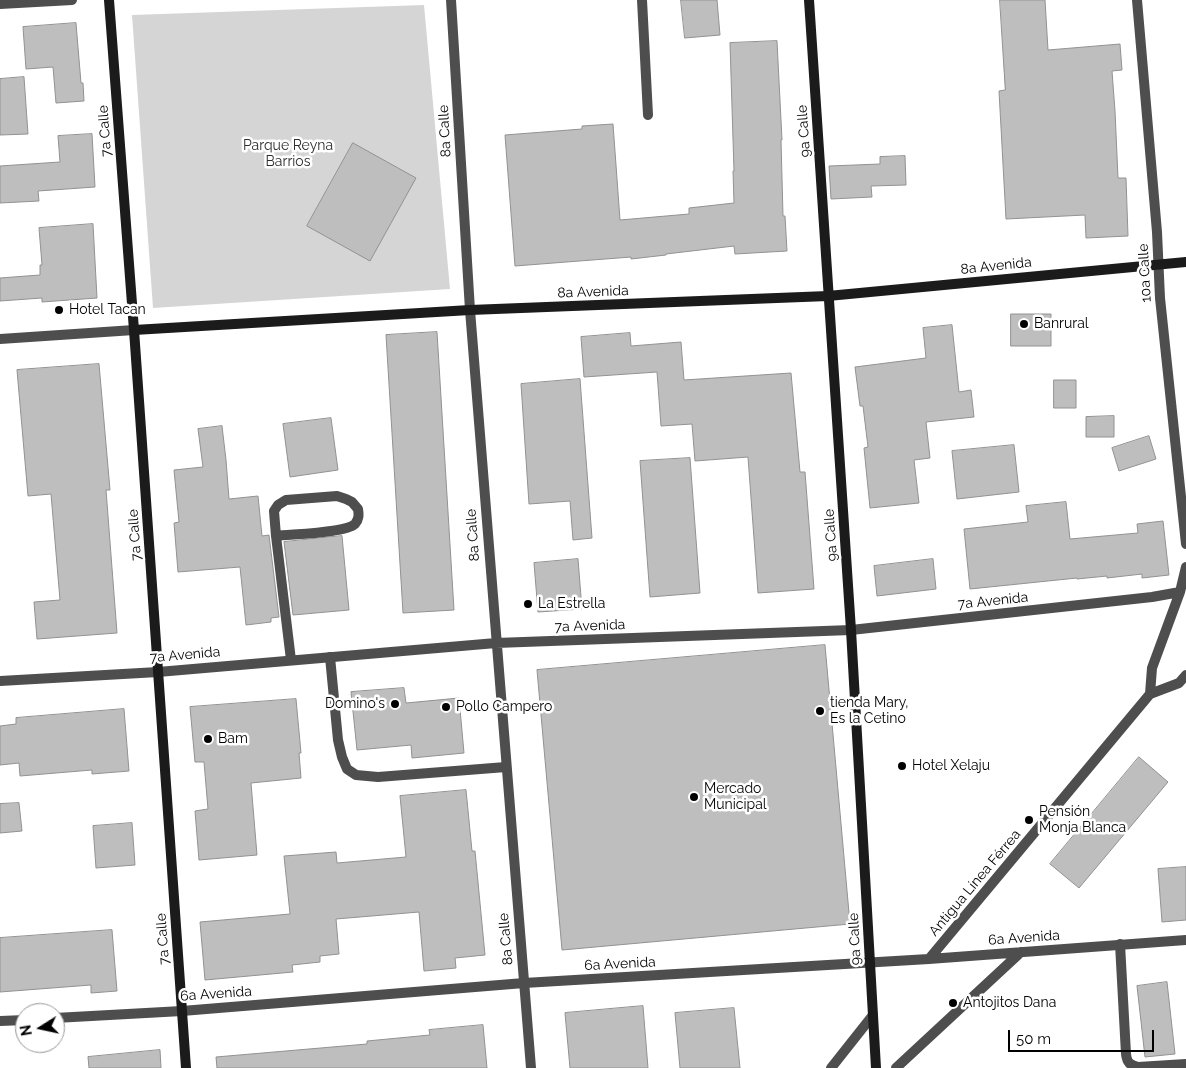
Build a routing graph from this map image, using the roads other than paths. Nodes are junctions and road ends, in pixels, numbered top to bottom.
1 (72, 0) edge
2 (109, 0) edge
3 (452, 0) edge
4 (642, 0) edge
5 (809, 0) edge
6 (1137, 0) edge
7 (0, 4) edge
8 (648, 115) dead end
9 (1186, 262) edge
10 (1158, 264) junction
11 (828, 296) junction
12 (470, 310) junction
13 (134, 330) junction
14 (0, 339) edge
15 (276, 536) junction
16 (1186, 544) edge
17 (1186, 567) edge
18 (1180, 592) junction
19 (851, 630) junction
20 (496, 643) junction
21 (330, 658) junction
22 (291, 660) junction
23 (158, 672) junction
24 (1186, 676) edge
25 (0, 681) edge
26 (1150, 694) junction
27 (506, 767) junction
28 (1186, 940) edge
29 (1120, 944) junction
30 (1021, 952) junction
31 (929, 959) junction
32 (870, 963) junction
33 (524, 983) junction
34 (182, 1011) junction
35 (873, 1015) junction
36 (65, 1017) edge
37 (15, 1020) edge
38 (0, 1021) edge
39 (1186, 1064) edge
40 (186, 1068) edge
41 (531, 1068) edge
42 (831, 1068) edge
43 (876, 1068) edge
44 (896, 1068) edge

1 - 7 street
2 - 13 street, 7a Calle
3 - 12 street, 8a Calle
4 - 8 street
5 - 11 street, 9a Calle
6 - 10 street, 10a Calle
9 - 10 street, 8a Avenida
10 - 11 street, 8a Avenida
10 - 16 street, 10a Calle
11 - 12 street, 8a Avenida
11 - 19 street, 9a Calle
12 - 13 street, 8a Avenida
12 - 20 street, 8a Calle
13 - 14 street, 8a Avenida
13 - 23 street, 7a Calle
15 - 15 street
15 - 22 street
17 - 18 street
18 - 19 street, 7a Avenida
18 - 26 street
19 - 20 street, 7a Avenida
19 - 32 street, 9a Calle
20 - 21 street, 7a Avenida
20 - 27 street, 8a Calle
21 - 22 street, 7a Avenida
21 - 27 street
22 - 23 street, 7a Avenida
23 - 25 street, 7a Avenida
23 - 34 street, 7a Calle
24 - 26 street, Antigua Línea Férrea
26 - 31 street, Antigua Línea Férrea
27 - 33 street, 8a Calle
28 - 29 street, 6a Avenida
29 - 30 street, 6a Avenida
29 - 39 street
30 - 31 street, 6a Avenida
30 - 44 street
31 - 32 street, 6a Avenida
32 - 33 street, 6a Avenida
32 - 35 street, 9a Calle
33 - 34 street, 6a Avenida
33 - 41 street, 8a Calle
34 - 36 street, 6a Avenida
34 - 40 street, 7a Calle
35 - 42 street
35 - 43 street, 9a Calle
37 - 38 street

